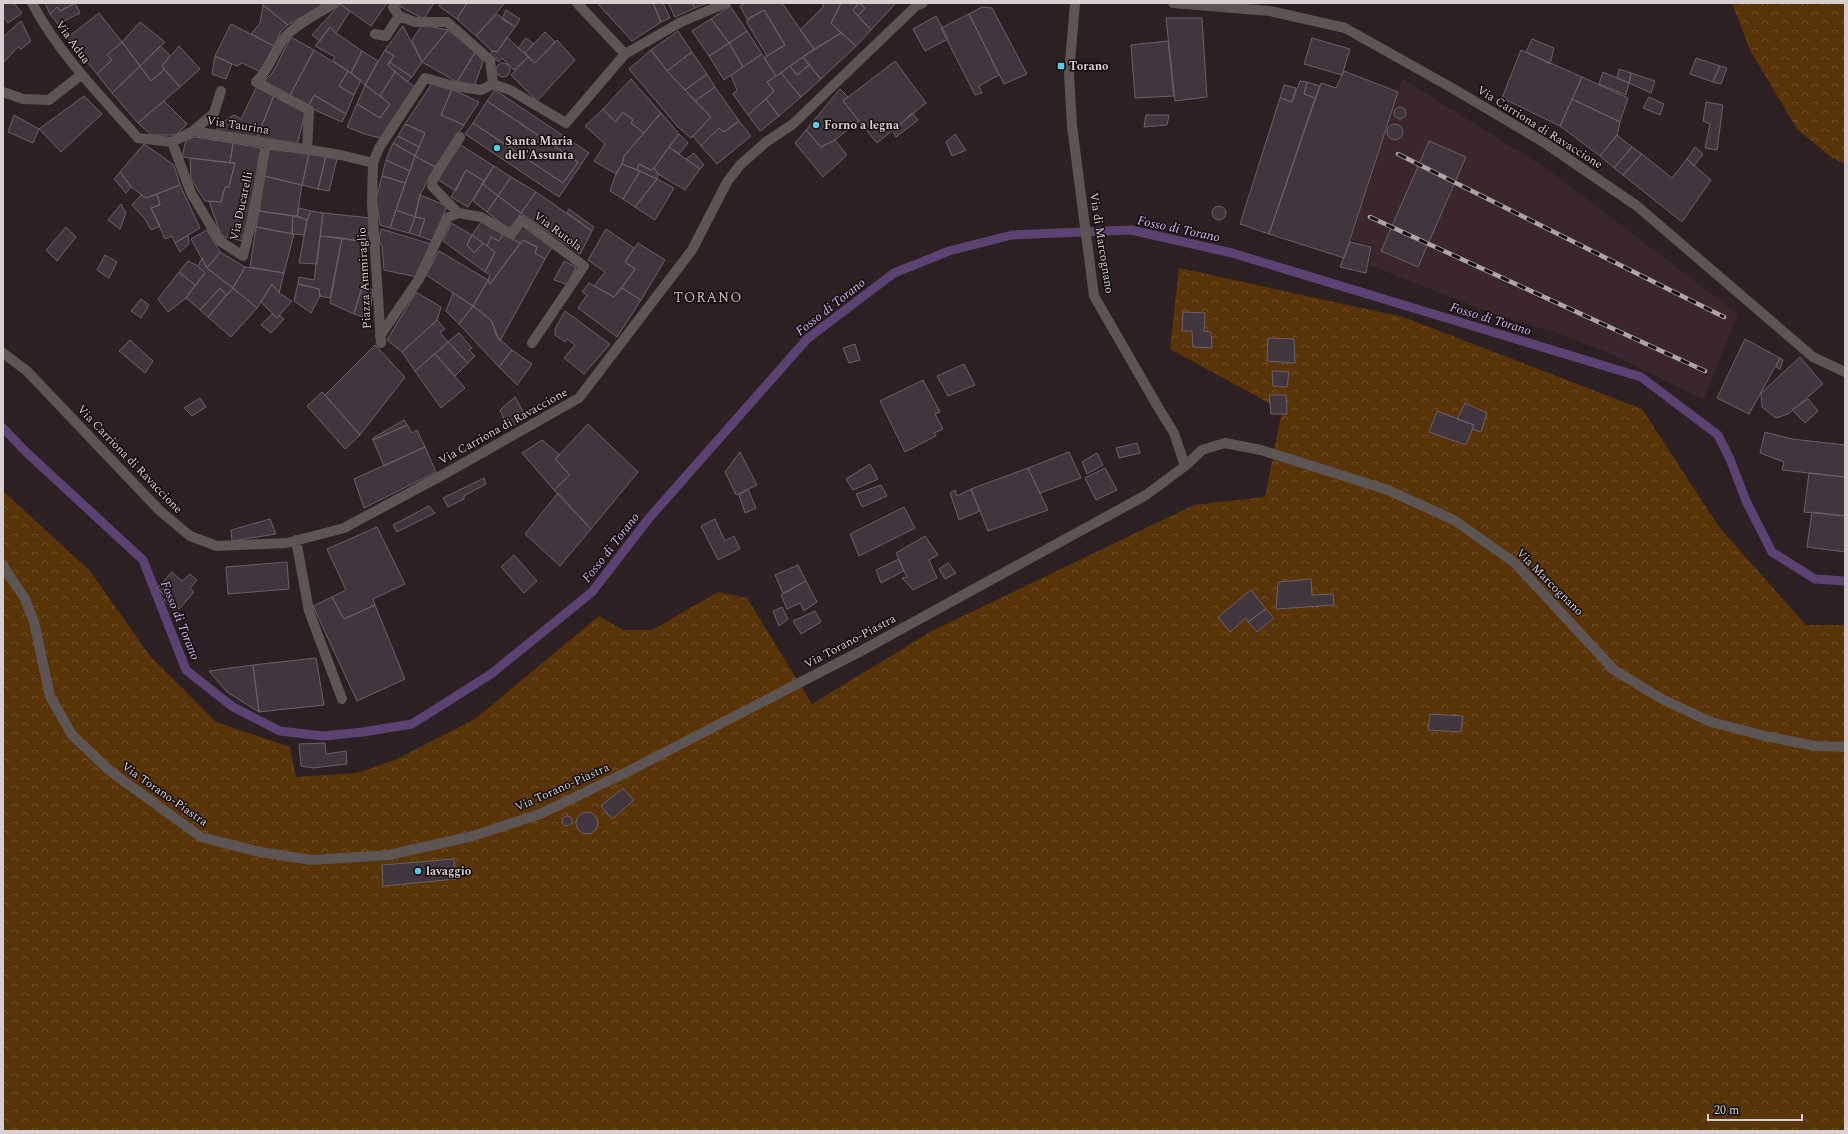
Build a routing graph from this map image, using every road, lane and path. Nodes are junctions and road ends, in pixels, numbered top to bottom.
1 (32, 3) edge
2 (335, 3) edge
3 (396, 3) edge
4 (577, 3) edge
5 (726, 3) edge
6 (923, 3) edge
7 (1075, 3) edge
8 (1173, 3) edge
9 (399, 16) junction
10 (375, 34) dead end
11 (625, 54) junction
12 (81, 75) junction
13 (493, 84) junction
14 (221, 91) dead end
15 (3, 92) edge
16 (193, 131) junction
17 (460, 137) dead end
18 (172, 142) junction
19 (266, 143) junction
20 (307, 150) junction
21 (373, 163) junction
22 (458, 213) junction
23 (532, 343) dead end
24 (3, 352) edge
25 (1845, 372) edge
26 (1185, 466) junction
27 (296, 540) junction
28 (3, 566) edge
29 (342, 699) dead end
30 (1845, 747) edge

1 - 12 street, Via Adua
2 - 20 street
3 - 9 street
4 - 11 street
5 - 11 street
6 - 27 street, Via Carriona di Ravaccione
7 - 26 street, Via di Marcognano
8 - 25 street, Via Carriona di Ravaccione
9 - 10 street
9 - 13 street
11 - 13 street
12 - 15 street
12 - 18 street
13 - 21 street
14 - 16 street
16 - 18 street, Via Taurina
16 - 19 street, Via Taurina
17 - 22 street
18 - 19 street, Via Ducarelli
19 - 20 street, Via Taurina
20 - 21 street, Via Taurina
21 - 22 street, Piazza Ammiraglio
22 - 23 street, Via Rutola
24 - 27 street, Via Carriona di Ravaccione
26 - 28 street, Via Torano-Piastra
26 - 30 street, Via Marcognano
27 - 29 street

